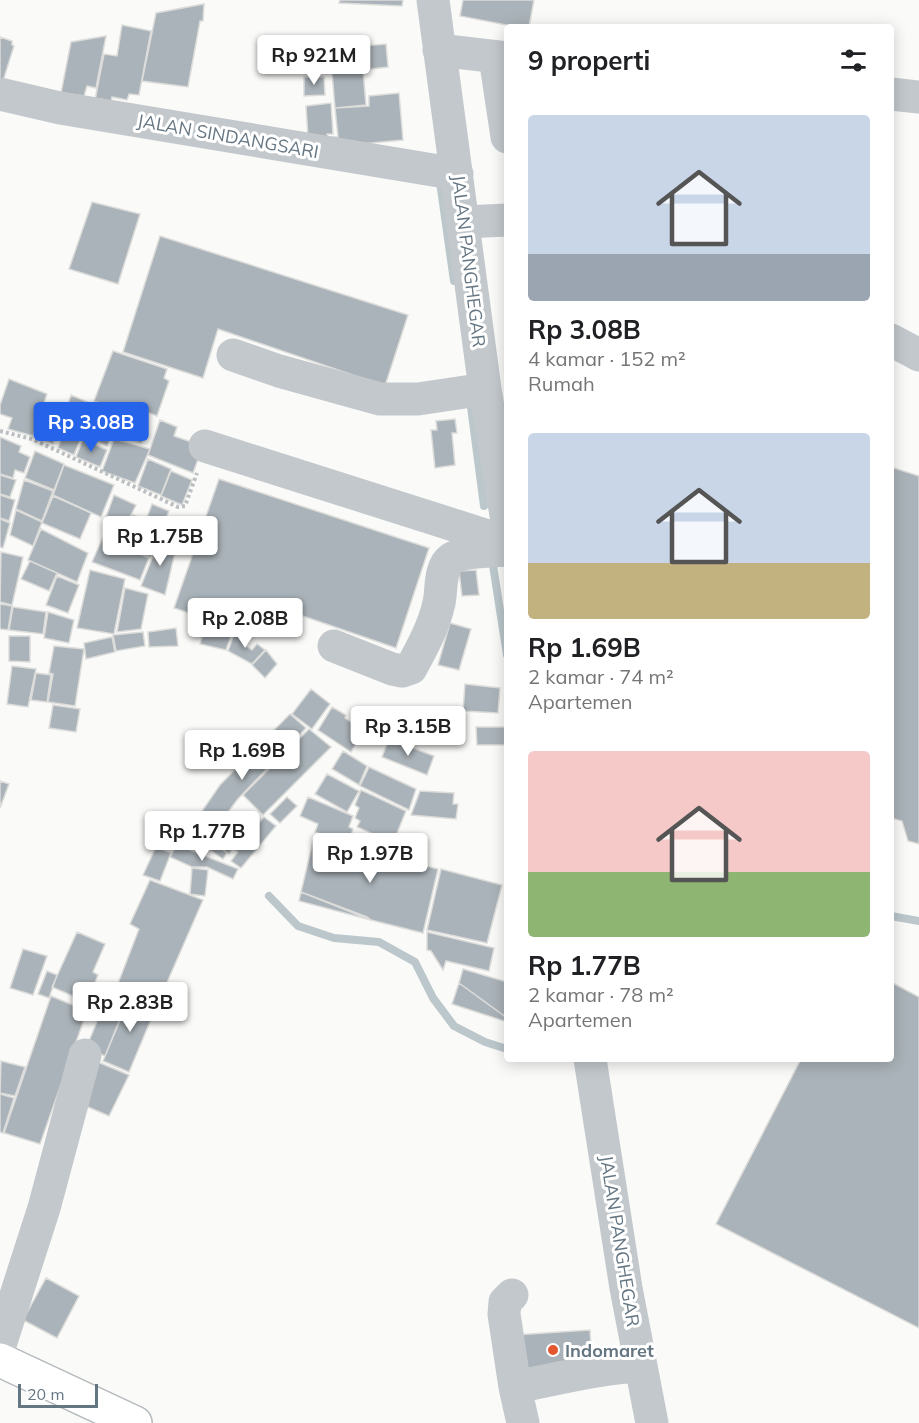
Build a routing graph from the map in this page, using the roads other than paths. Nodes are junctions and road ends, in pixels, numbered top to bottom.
1 (433, 0) edge
2 (439, 50) junction
3 (501, 57) edge
4 (0, 94) edge
5 (894, 94) edge
6 (504, 97) edge
7 (919, 97) edge
8 (457, 174) junction
9 (504, 220) edge
10 (464, 222) junction
11 (894, 342) edge
12 (919, 354) edge
13 (233, 355) dead end
14 (486, 389) junction
15 (206, 447) road end
16 (504, 503) edge
17 (504, 541) edge
18 (504, 550) edge
19 (334, 646) dead end
20 (85, 1055) dead end
21 (590, 1062) edge
22 (512, 1295) dead end
23 (0, 1345) edge
24 (0, 1360) edge
25 (641, 1366) junction
26 (515, 1387) junction
27 (135, 1423) edge
28 (523, 1423) edge
29 (652, 1423) edge

1 - 2 street, JALAN PANGHEGAR
2 - 3 street
2 - 8 street, JALAN PANGHEGAR
3 - 6 street
4 - 8 street, JALAN SINDANGSARI
5 - 7 street
8 - 10 street, JALAN PANGHEGAR
9 - 10 street
10 - 14 street, JALAN PANGHEGAR
11 - 12 street
13 - 14 street
14 - 16 street, JALAN PANGHEGAR
15 - 17 street
18 - 19 street
20 - 23 street
21 - 25 street, JALAN PANGHEGAR
22 - 26 street
24 - 27 main road
25 - 26 street
25 - 29 street, JALAN PANGHEGAR
26 - 28 street

